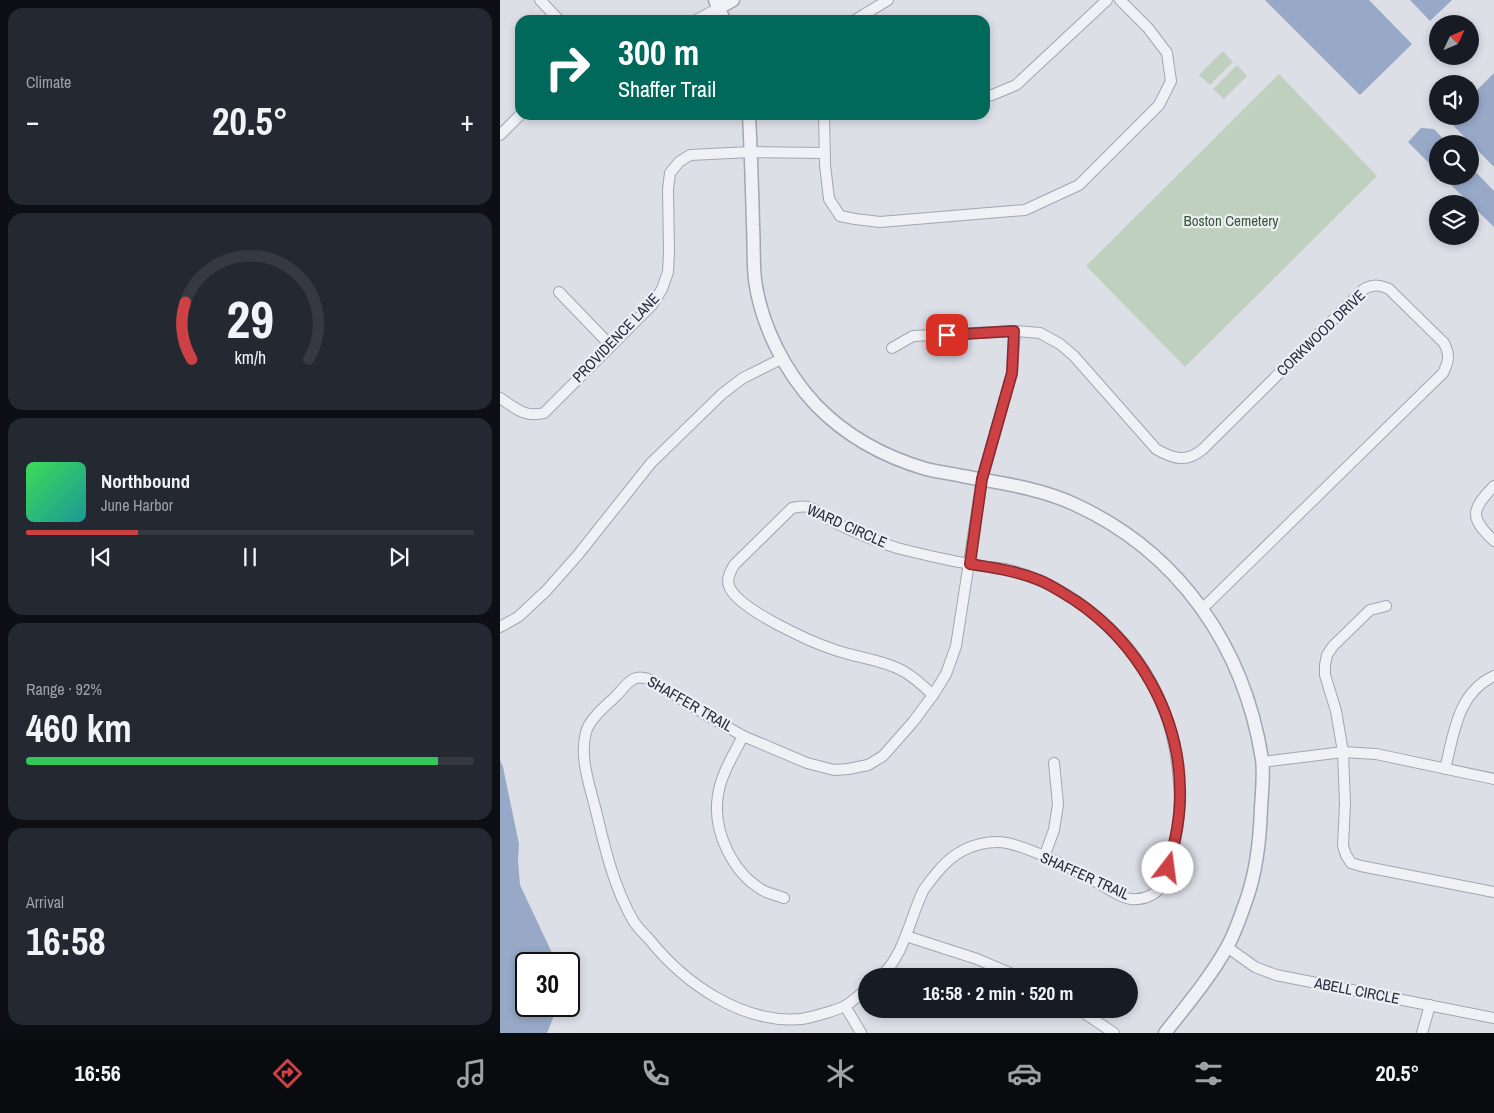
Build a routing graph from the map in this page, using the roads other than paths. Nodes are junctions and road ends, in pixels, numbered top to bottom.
1 (540, 0) edge
2 (733, 0) edge
3 (888, 0) edge
4 (1106, 0) edge
5 (1120, 0) edge
6 (717, 4) edge
7 (554, 15) edge
8 (703, 15) edge
9 (863, 15) edge
10 (990, 95) edge
11 (515, 120) edge
12 (749, 120) edge
13 (824, 120) edge
14 (500, 135) edge
15 (751, 152) junction
16 (825, 153) junction
17 (558, 292) dead end
18 (1014, 331) junction
19 (611, 346) junction
20 (892, 348) dead end
21 (783, 358) junction
22 (500, 398) edge
23 (982, 479) junction
24 (1494, 486) edge
25 (1494, 541) edge
26 (970, 564) junction
27 (1386, 606) dead end
28 (1202, 609) junction
29 (500, 627) edge
30 (1494, 676) edge
31 (933, 695) junction
32 (743, 736) junction
33 (1343, 752) junction
34 (1262, 762) junction
35 (1054, 763) dead end
36 (1445, 769) junction
37 (1494, 779) edge
38 (1044, 857) junction
39 (1494, 892) edge
40 (784, 898) dead end
41 (906, 936) junction
42 (1227, 947) junction
43 (889, 968) edge
44 (999, 968) edge
45 (858, 996) edge
46 (1430, 1005) junction
47 (844, 1006) junction
48 (1092, 1018) edge
49 (1494, 1018) edge
50 (861, 1033) edge
51 (1114, 1033) edge
52 (1165, 1033) edge
53 (1422, 1033) edge

1 - 7 street
2 - 6 street
3 - 9 street
4 - 10 street
5 - 16 street
6 - 8 street
11 - 14 street
12 - 15 street
13 - 16 street
15 - 16 street, PROVIDENCE LANE
15 - 19 street, PROVIDENCE LANE
15 - 21 street
17 - 19 street
18 - 20 street, CORKWOOD DRIVE
18 - 23 street, SHAFFER TRAIL
18 - 28 street, CORKWOOD DRIVE
19 - 22 street, PROVIDENCE LANE
21 - 23 street
21 - 29 street
23 - 26 street, SHAFFER TRAIL
23 - 28 street
24 - 25 street
26 - 31 street, SHAFFER TRAIL
26 - 31 street, WARD CIRCLE
26 - 38 street, SHAFFER TRAIL
27 - 33 street
28 - 34 street
30 - 36 street
31 - 32 street, SHAFFER TRAIL
32 - 40 street
32 - 47 street, SHAFFER TRAIL
33 - 34 street
33 - 36 street
33 - 39 street
34 - 42 street
35 - 38 street
36 - 37 street
38 - 41 street, SHAFFER TRAIL
41 - 43 street, SHAFFER TRAIL
41 - 44 street
42 - 46 street, ABELL CIRCLE
42 - 52 street
45 - 47 street, SHAFFER TRAIL
46 - 49 street, ABELL CIRCLE
46 - 53 street
47 - 50 street
48 - 51 street

